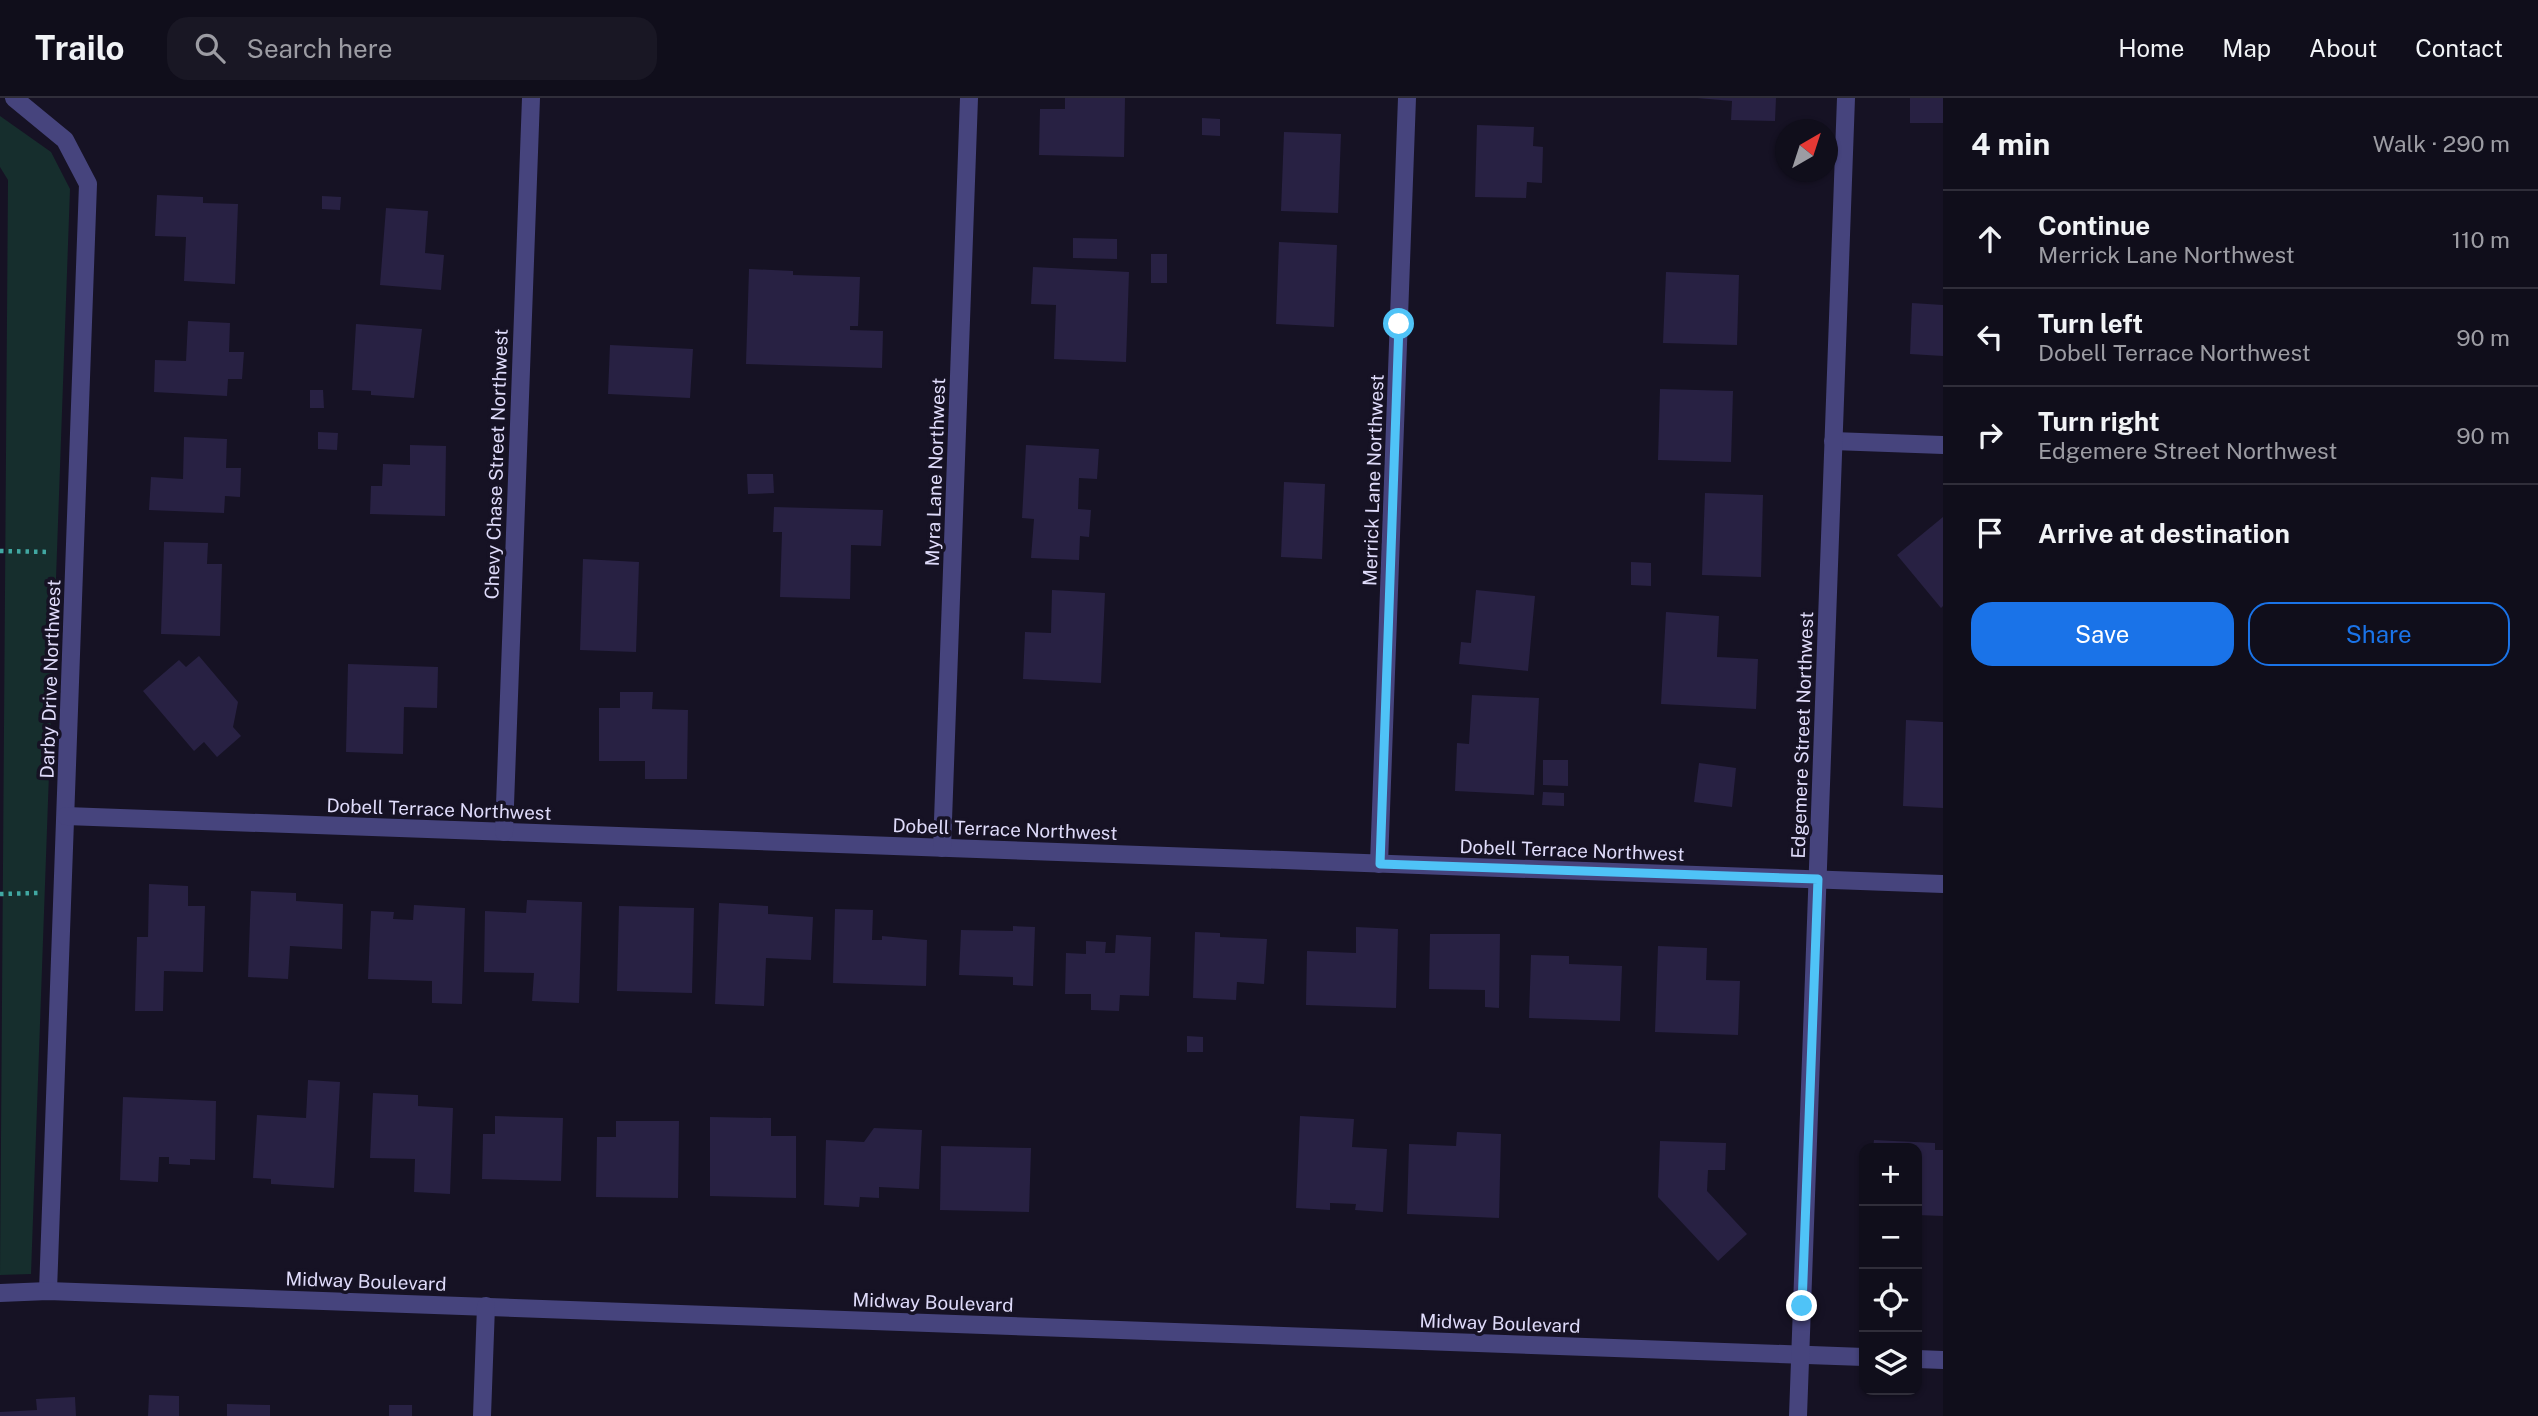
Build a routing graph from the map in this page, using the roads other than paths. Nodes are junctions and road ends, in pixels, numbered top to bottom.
1 (14, 98) edge
2 (531, 98) edge
3 (970, 98) edge
4 (1406, 98) edge
5 (1846, 98) edge
6 (1833, 441) junction
7 (1943, 445) edge
8 (66, 816) junction
9 (503, 832) junction
10 (942, 848) junction
11 (1380, 864) junction
12 (1818, 879) junction
13 (1943, 884) edge
14 (48, 1291) junction
15 (0, 1293) edge
16 (486, 1306) junction
17 (1800, 1354) junction
18 (1859, 1357) edge
19 (1922, 1359) edge
20 (1943, 1360) edge
21 (482, 1416) edge
22 (1798, 1416) edge

1 - 8 street, Darby Drive Northwest
2 - 9 street, Chevy Chase Street Northwest
3 - 10 street, Myra Lane Northwest
4 - 11 street, Merrick Lane Northwest
5 - 6 street, Edgemere Street Northwest
6 - 7 street
6 - 12 street, Edgemere Street Northwest
8 - 9 street, Dobell Terrace Northwest
8 - 14 street, Darby Drive Northwest
9 - 10 street, Dobell Terrace Northwest
10 - 11 street, Dobell Terrace Northwest
11 - 12 street, Dobell Terrace Northwest
12 - 13 street, Dobell Terrace Northwest
12 - 17 street, Edgemere Street Northwest
14 - 15 street, Midway Boulevard
14 - 16 street, Midway Boulevard
16 - 17 street, Midway Boulevard
16 - 21 street
17 - 18 street, Midway Boulevard
17 - 22 street, Edgemere Street Northwest
19 - 20 street

